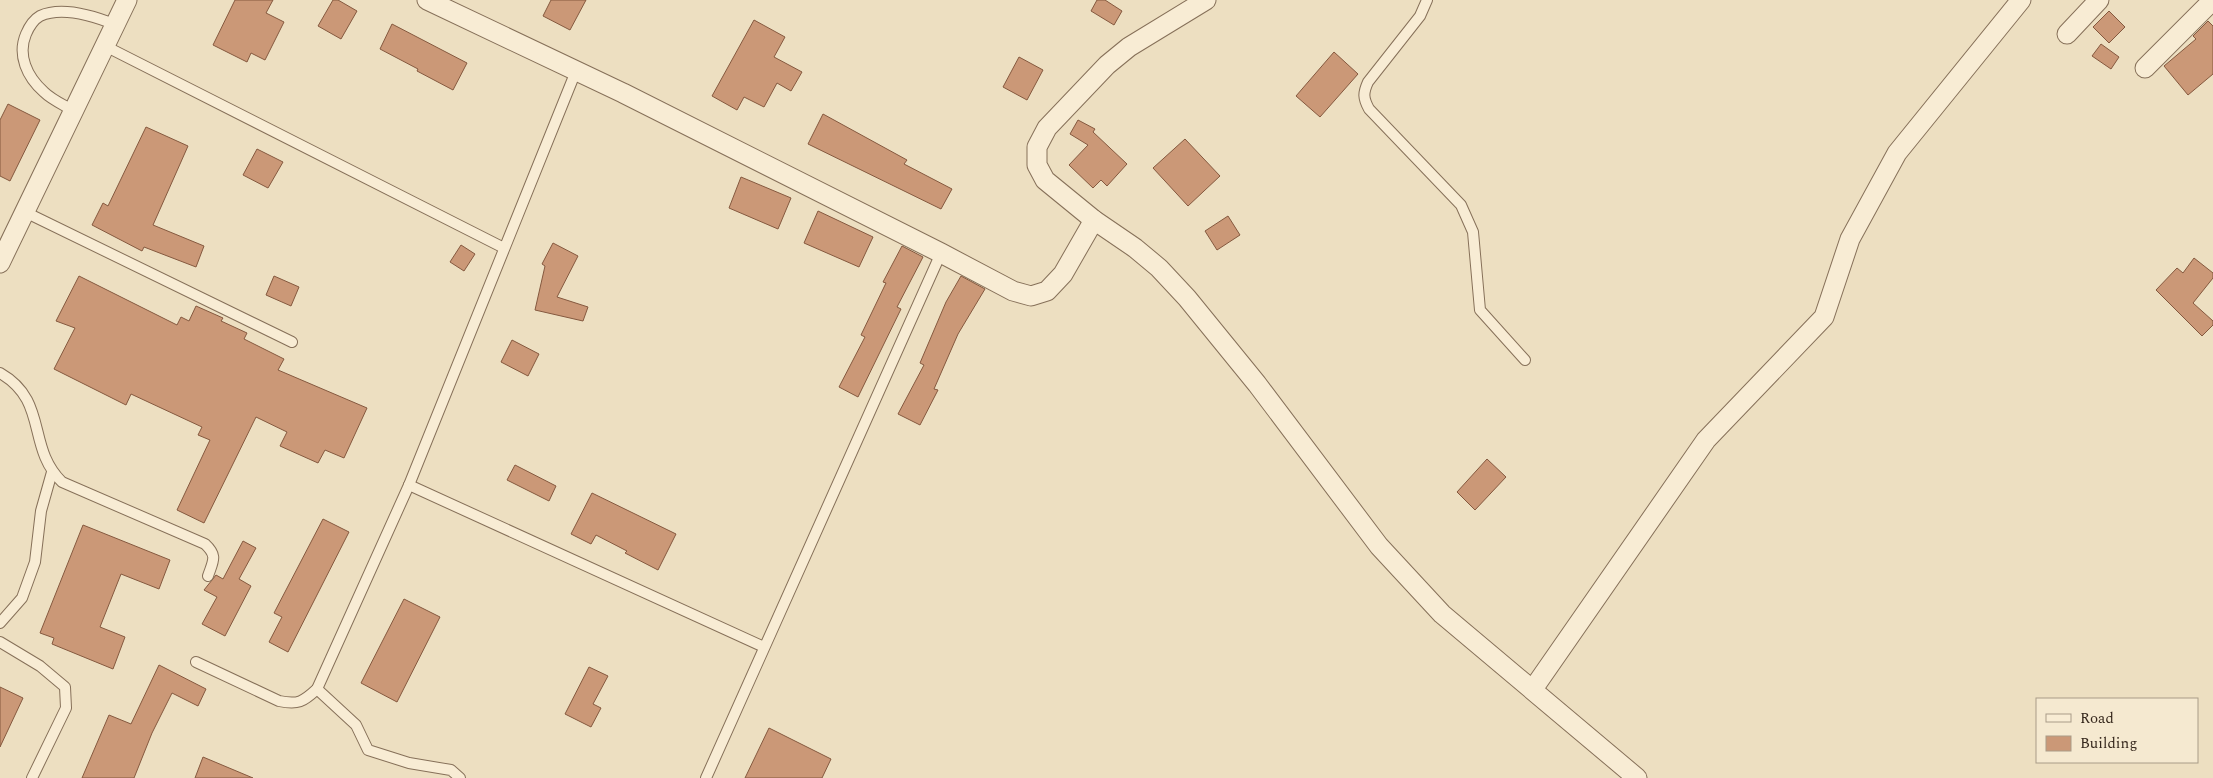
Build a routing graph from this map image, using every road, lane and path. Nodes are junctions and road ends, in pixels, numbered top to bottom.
1 (127, 0) edge
2 (427, 0) edge
3 (1206, 0) edge
4 (1427, 0) edge
5 (2021, 0) edge
6 (2099, 0) edge
7 (2213, 0) edge
8 (116, 24) junction
9 (2067, 34) dead end
10 (105, 46) junction
11 (2145, 68) dead end
12 (576, 72) junction
13 (74, 111) junction
14 (25, 212) junction
15 (1094, 220) junction
16 (504, 248) junction
17 (941, 253) junction
18 (0, 263) edge
19 (292, 342) dead end
20 (1524, 360) dead end
21 (0, 373) edge
22 (52, 472) junction
23 (409, 485) junction
24 (208, 576) dead end
25 (0, 623) edge
26 (0, 642) edge
27 (764, 647) junction
28 (196, 662) dead end
29 (317, 689) junction
30 (1533, 689) junction
31 (32, 778) edge
32 (460, 778) edge
33 (706, 778) edge
34 (1637, 778) edge

1 - 8 street
2 - 12 street
3 - 15 street
4 - 20 lane
5 - 30 street
6 - 9 street
7 - 11 street
8 - 10 street
8 - 13 lane
10 - 13 street
10 - 16 lane
12 - 16 lane
12 - 17 street
13 - 14 street
14 - 18 street
14 - 19 lane
15 - 17 street
15 - 30 street
16 - 23 lane
17 - 27 lane
21 - 22 lane
22 - 24 lane
22 - 25 lane
23 - 27 lane
23 - 29 lane
26 - 31 lane
27 - 33 lane
28 - 29 lane
29 - 32 lane
30 - 34 street

